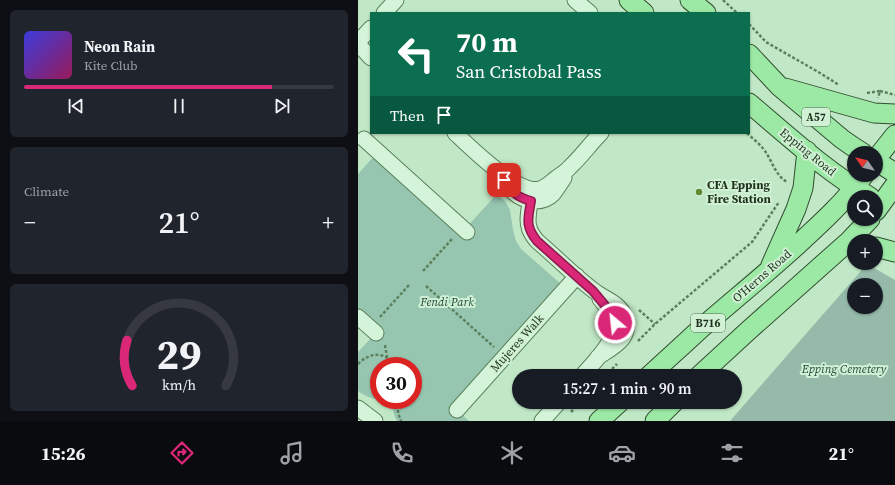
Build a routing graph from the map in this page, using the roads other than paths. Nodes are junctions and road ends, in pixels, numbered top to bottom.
1 (396, 0) edge
2 (575, 0) edge
3 (629, 0) edge
4 (690, 0) edge
5 (385, 12) edge
6 (589, 12) edge
7 (643, 12) edge
8 (705, 12) edge
9 (370, 29) edge
10 (358, 43) edge
11 (750, 55) edge
12 (370, 57) edge
13 (780, 87) junction
14 (750, 104) edge
15 (895, 114) edge
16 (456, 134) edge
17 (599, 134) edge
18 (895, 135) edge
19 (364, 139) edge
20 (852, 146) edge
21 (807, 151) junction
22 (883, 151) edge
23 (883, 165) edge
24 (895, 173) edge
25 (895, 185) edge
26 (861, 190) edge
27 (883, 192) edge
28 (532, 195) junction
29 (847, 204) edge
30 (864, 226) edge
31 (464, 230) road end
32 (857, 234) edge
33 (847, 244) edge
34 (883, 249) edge
35 (895, 252) edge
36 (768, 271) junction
37 (577, 276) junction
38 (358, 317) edge
39 (373, 330) road end
40 (588, 369) edge
41 (657, 369) edge
42 (707, 369) edge
43 (358, 408) edge
44 (553, 409) edge
45 (612, 409) edge
46 (667, 409) edge
47 (457, 410) dead end
48 (375, 421) edge
49 (542, 421) edge
50 (599, 421) edge
51 (655, 421) edge

1 - 5 street
2 - 6 street
3 - 7 main road
4 - 8 main road
9 - 10 street
10 - 12 street
11 - 13 main road, A57
13 - 15 main road
13 - 20 main road, A57
14 - 21 main road, Epping Road / A57
16 - 28 street
17 - 28 street
18 - 22 main road
19 - 31 street
21 - 26 main road, Epping Road
21 - 36 main road
23 - 24 main road
25 - 27 main road, O'Herns Road
28 - 37 street
29 - 36 main road, O'Herns Road / B716
30 - 32 main road, B716
33 - 42 main road, B716
34 - 35 main road
36 - 41 main road, O'Herns Road / B716
37 - 40 street
37 - 47 street, Mujeres Walk
38 - 39 street
43 - 48 street
44 - 49 street
45 - 50 main road
46 - 51 main road

